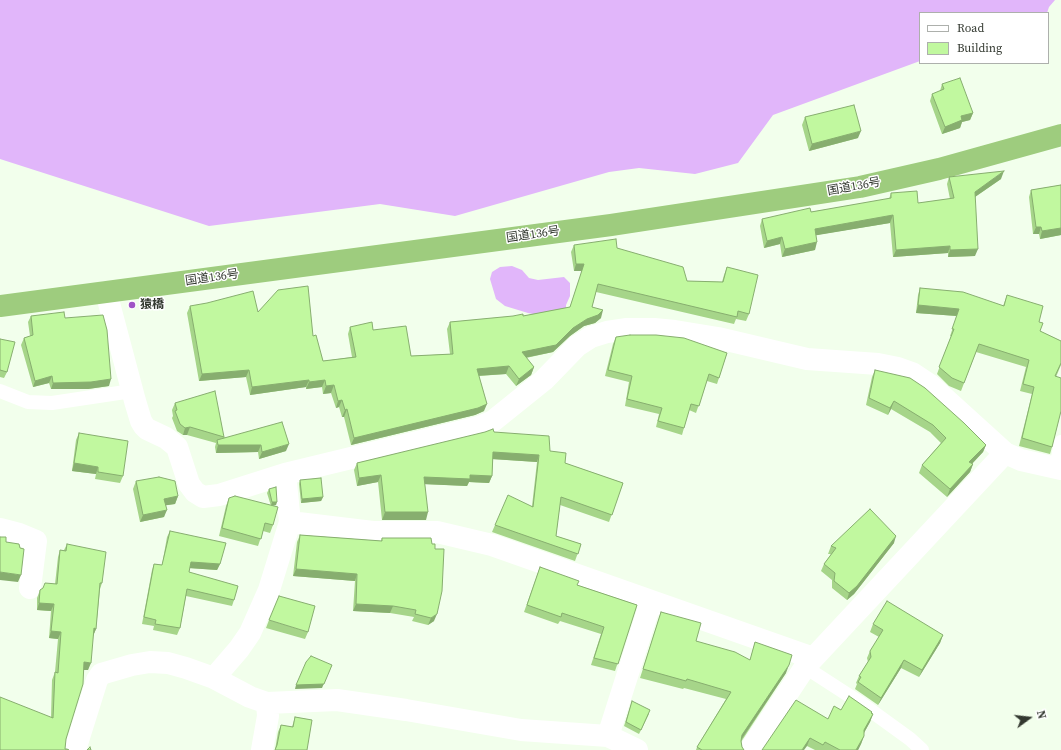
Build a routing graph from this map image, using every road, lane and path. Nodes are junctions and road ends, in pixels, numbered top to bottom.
1 (1061, 135) edge
2 (106, 292) junction
3 (0, 306) edge
4 (132, 391) junction
5 (0, 392) edge
6 (1061, 442) edge
7 (1005, 453) junction
8 (1059, 469) edge
9 (285, 474) junction
10 (290, 522) junction
11 (0, 529) edge
12 (30, 588) dead end
13 (651, 602) junction
14 (809, 662) junction
15 (214, 678) junction
16 (266, 703) junction
17 (608, 736) junction
18 (75, 750) edge
19 (262, 750) edge
20 (637, 750) edge
21 (750, 750) edge
22 (922, 750) edge

1 - 2 highway, 国道136号
2 - 3 highway, 国道136号
2 - 4 street
4 - 5 lane
4 - 9 street
6 - 8 lane
7 - 8 street
7 - 9 street
7 - 14 street
9 - 10 street
10 - 13 street
10 - 15 street
11 - 12 street
13 - 14 street
13 - 17 street
14 - 21 street
14 - 22 lane
15 - 16 street
15 - 18 street
16 - 17 street
16 - 19 street
17 - 20 street

